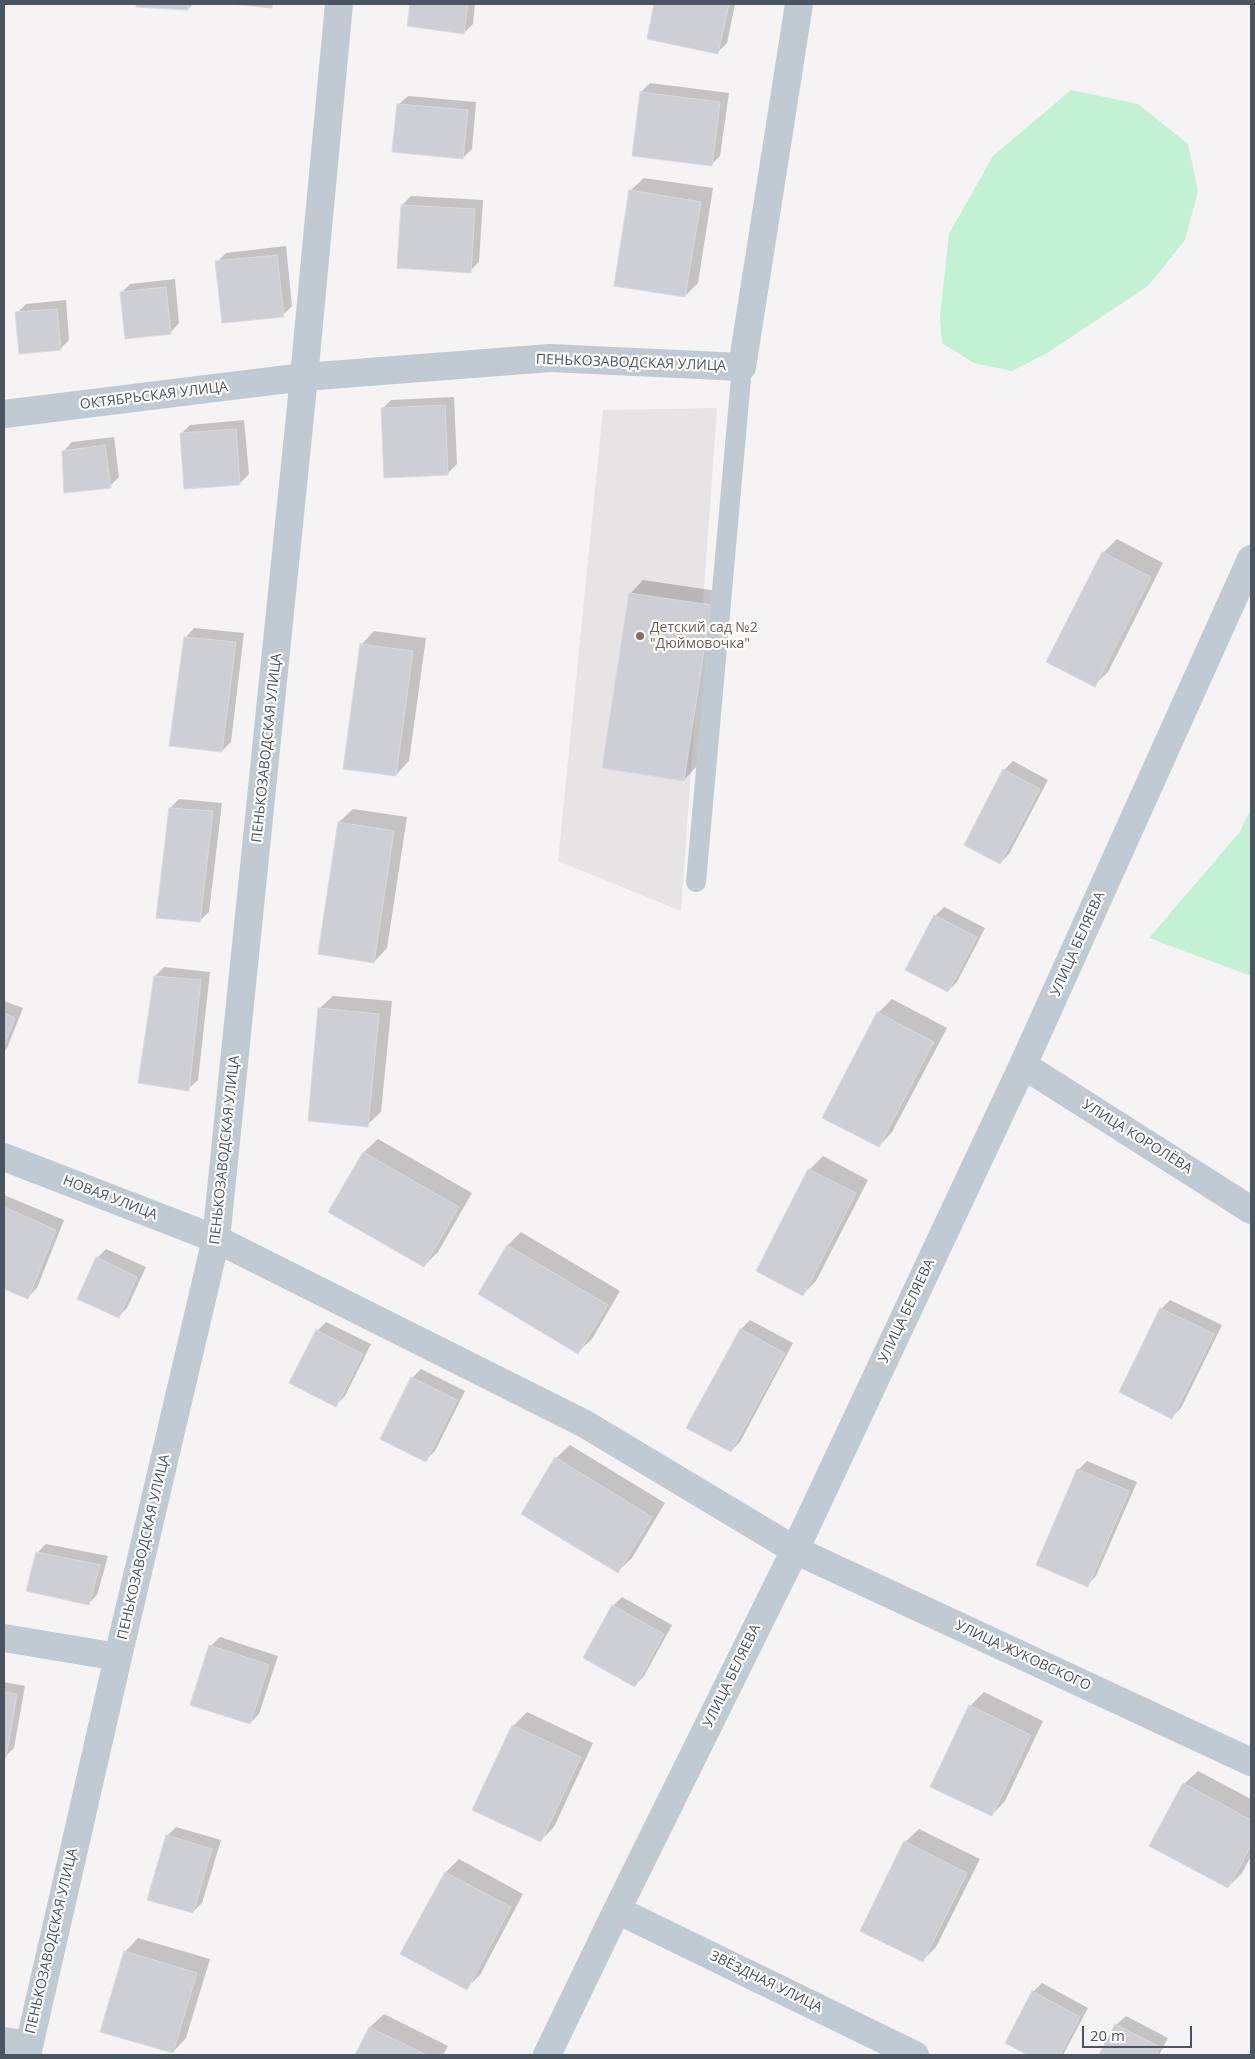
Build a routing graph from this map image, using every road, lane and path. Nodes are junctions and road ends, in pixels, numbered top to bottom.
1 (339, 4) edge
2 (799, 4) edge
3 (742, 367) junction
4 (304, 378) junction
5 (4, 414) edge
6 (1251, 559) edge
7 (696, 882) dead end
8 (1023, 1065) junction
9 (4, 1157) edge
10 (1251, 1210) edge
11 (216, 1239) junction
12 (795, 1550) junction
13 (4, 1638) edge
14 (118, 1657) junction
15 (1251, 1762) edge
16 (617, 1910) junction
17 (20, 2047) edge
18 (547, 2055) edge
19 (915, 2055) edge

1 - 4 street, ПЕНЬКОЗАВОДСКАЯ УЛИЦА
2 - 3 street, ПЕНЬКОЗАВОДСКАЯ УЛИЦА
3 - 4 street, ПЕНЬКОЗАВОДСКАЯ УЛИЦА
3 - 7 lane
4 - 5 street, ОКТЯБРЬСКАЯ УЛИЦА
4 - 11 street, ПЕНЬКОЗАВОДСКАЯ УЛИЦА
6 - 8 street, УЛИЦА БЕЛЯЕВА
8 - 10 street, УЛИЦА КОРОЛЁВА
8 - 12 street, УЛИЦА БЕЛЯЕВА
9 - 11 street, НОВАЯ УЛИЦА
11 - 12 street, НОВАЯ УЛИЦА
11 - 14 street, ПЕНЬКОЗАВОДСКАЯ УЛИЦА
12 - 15 street, УЛИЦА ЖУКОВСКОГО
12 - 16 street, УЛИЦА БЕЛЯЕВА
13 - 14 street
14 - 17 street, ПЕНЬКОЗАВОДСКАЯ УЛИЦА
16 - 18 street, УЛИЦА БЕЛЯЕВА
16 - 19 street, ЗВЁЗДНАЯ УЛИЦА

